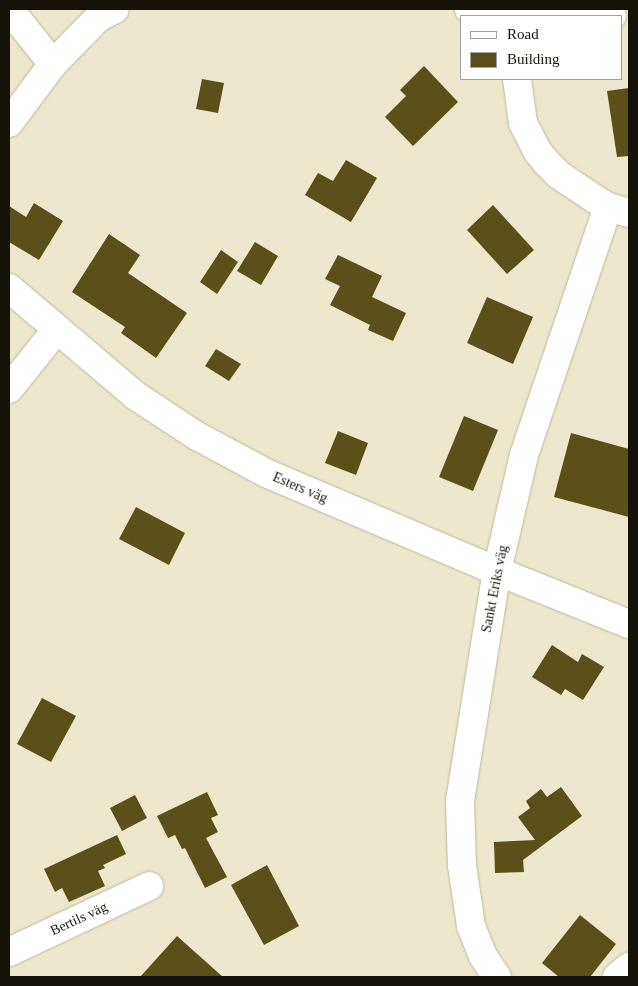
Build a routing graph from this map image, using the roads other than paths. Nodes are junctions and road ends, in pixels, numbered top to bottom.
1 (9, 9) edge
2 (115, 9) edge
3 (470, 9) edge
4 (519, 13) edge
5 (581, 15) edge
6 (53, 64) junction
7 (517, 80) edge
8 (9, 123) edge
9 (618, 210) edge
10 (9, 288) edge
11 (57, 329) junction
12 (9, 389) edge
13 (496, 571) junction
14 (629, 624) edge
15 (150, 886) dead end
16 (9, 952) edge
17 (629, 967) edge
18 (497, 977) edge
19 (617, 977) edge

1 - 6 street
2 - 6 street
3 - 4 street
4 - 5 street
6 - 8 street
7 - 9 street
9 - 13 street, Sankt Eriks väg
10 - 11 street, Esters väg
11 - 12 street
11 - 13 street, Esters väg
13 - 14 street, Esters väg
13 - 18 street, Sankt Eriks väg
15 - 16 street, Bertils väg
17 - 19 street

